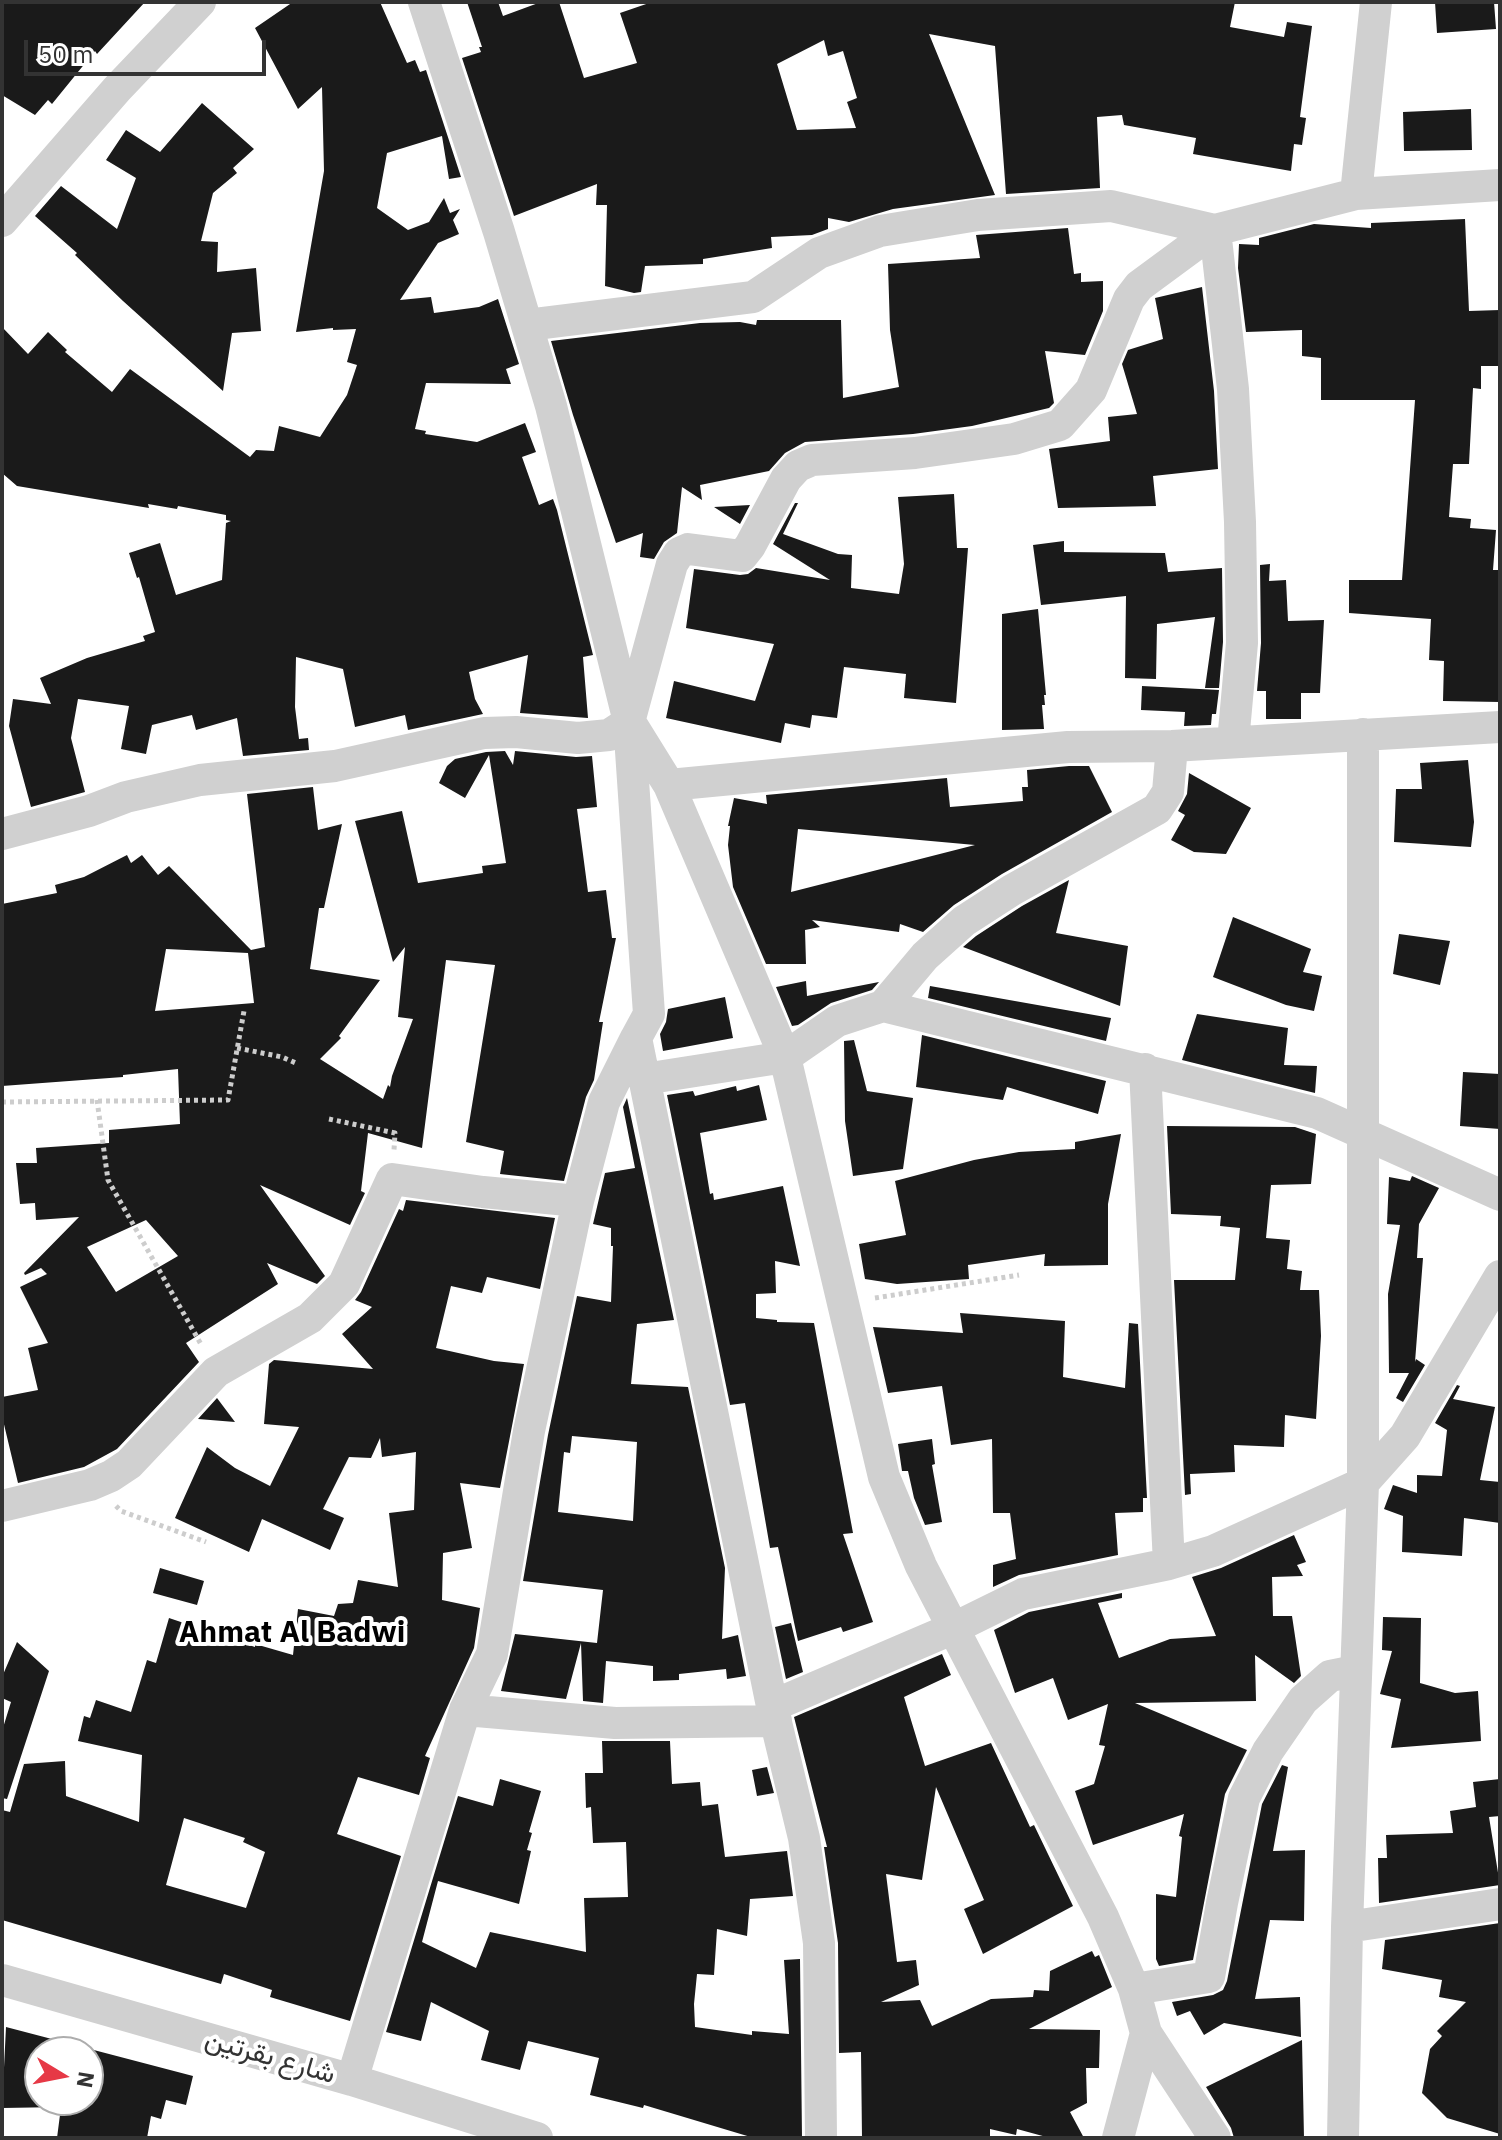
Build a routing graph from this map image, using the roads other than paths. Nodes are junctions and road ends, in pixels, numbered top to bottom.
1 (200, 2) edge
2 (424, 2) edge
3 (1376, 2) edge
4 (1500, 185) edge
5 (1356, 194) junction
6 (2, 221) edge
7 (1215, 230) junction
8 (527, 325) junction
9 (629, 722) junction
10 (1500, 727) edge
11 (1363, 734) junction
12 (1233, 742) junction
13 (1172, 746) junction
14 (669, 785) junction
15 (2, 834) edge
16 (883, 1006) junction
17 (636, 1038) junction
18 (785, 1057) junction
19 (1145, 1069) junction
20 (644, 1079) junction
21 (1362, 1134) junction
22 (1500, 1195) edge
23 (578, 1201) junction
24 (1500, 1276) edge
25 (1363, 1483) junction
26 (2, 1506) edge
27 (1169, 1564) junction
28 (954, 1628) junction
29 (1355, 1671) junction
30 (465, 1710) junction
31 (774, 1713) junction
32 (1500, 1904) edge
33 (1347, 1927) junction
34 (2, 1980) edge
35 (1134, 1989) junction
36 (1146, 2033) junction
37 (352, 2080) junction
38 (537, 2138) edge
39 (821, 2138) edge
40 (1118, 2138) edge
41 (1215, 2138) edge
42 (1343, 2138) edge

1 - 6 street
2 - 8 street
3 - 5 street
4 - 5 street
5 - 7 street
7 - 8 street
7 - 9 street
7 - 12 street
8 - 9 street
9 - 14 street
9 - 15 street
9 - 17 street
10 - 11 street
11 - 12 street
11 - 21 street
12 - 13 street
13 - 14 street
13 - 16 street
14 - 18 street
16 - 18 street
16 - 19 street
17 - 20 street
17 - 23 street
18 - 20 street
18 - 28 street
19 - 21 street
19 - 27 street
20 - 31 street
21 - 22 street
21 - 25 street
23 - 26 street
23 - 30 street
24 - 25 street
25 - 27 street
25 - 29 street
27 - 28 street
28 - 31 street
28 - 35 street
29 - 33 street
29 - 35 street
30 - 31 street
30 - 37 street
31 - 39 street
32 - 33 street
33 - 42 street
34 - 37 street, شارع بقرتين
35 - 36 street
36 - 40 street
36 - 41 street
37 - 38 street, شارع بقرتين

